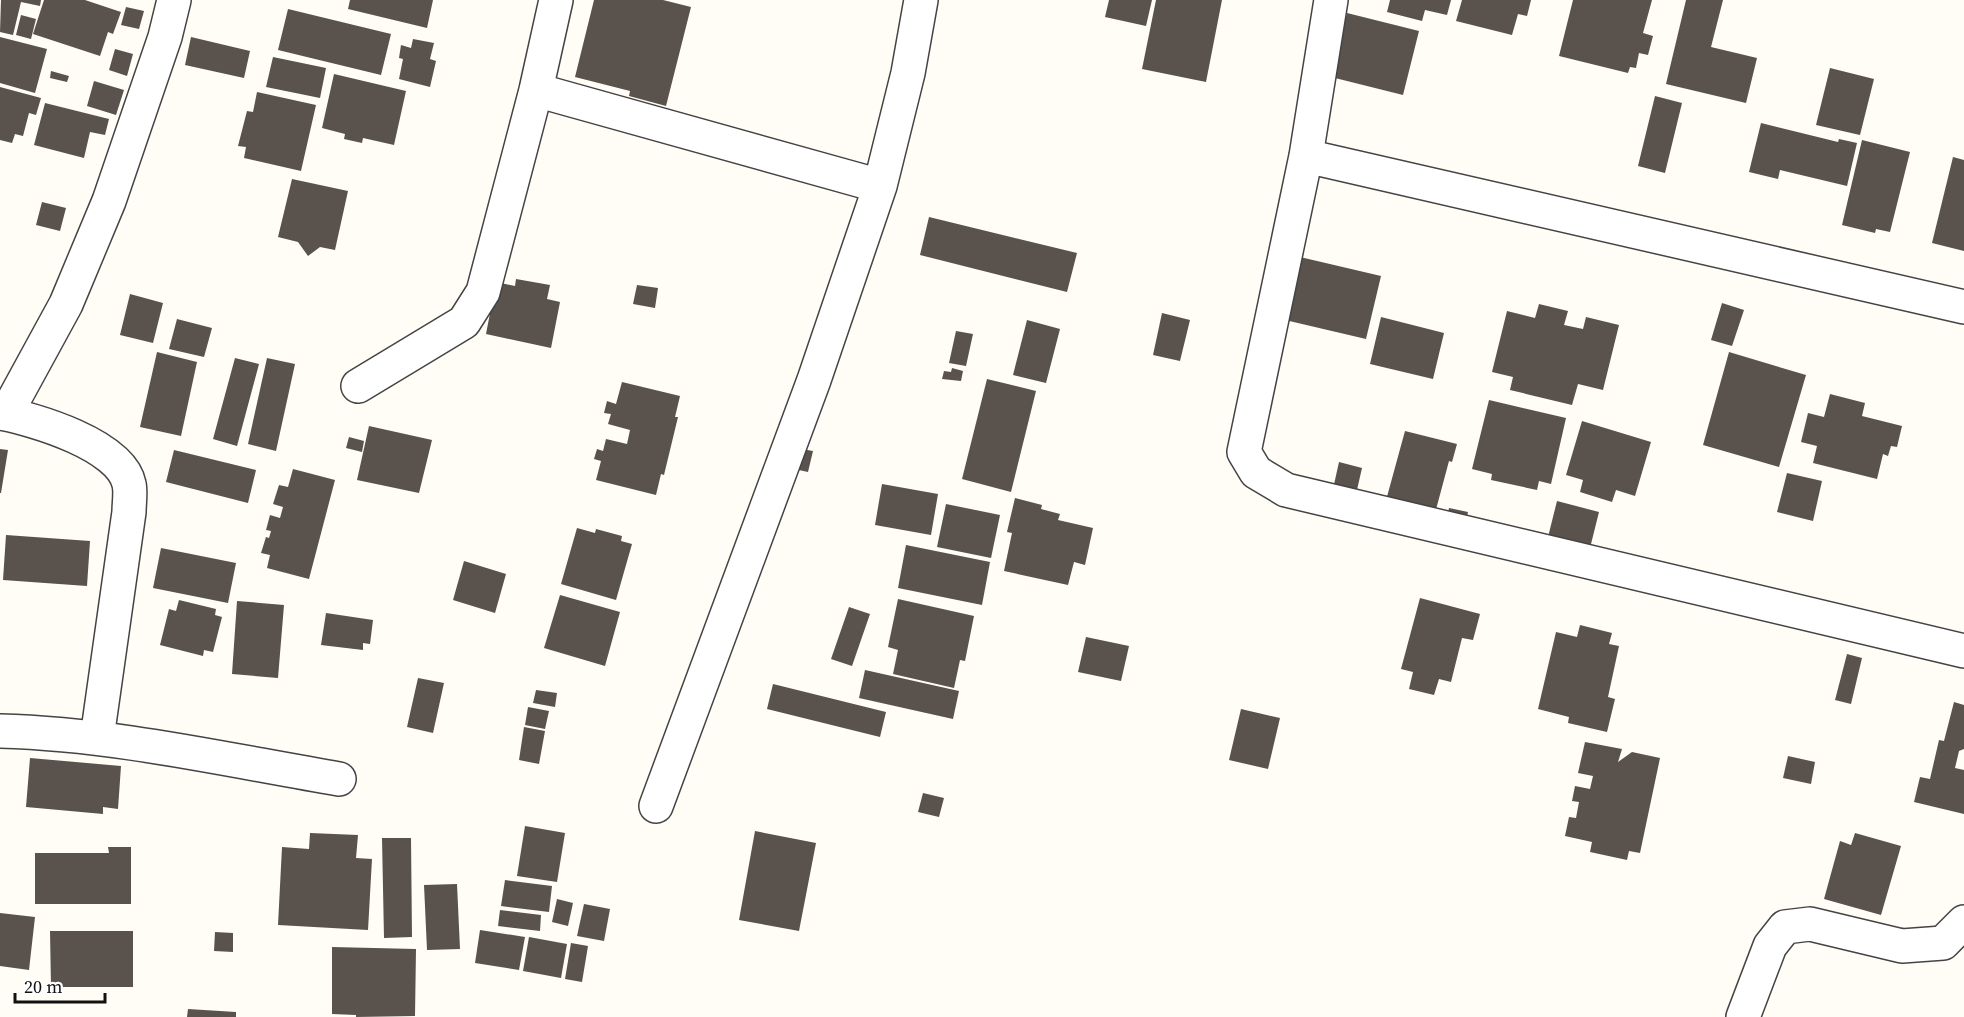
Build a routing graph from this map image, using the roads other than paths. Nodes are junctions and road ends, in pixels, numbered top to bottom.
1 (174, 0) edge
2 (556, 0) edge
3 (921, 0) edge
4 (1331, 0) edge
5 (536, 90) junction
6 (1306, 156) junction
7 (880, 186) junction
8 (1964, 307) edge
9 (358, 386) dead end
10 (3, 414) edge
11 (1964, 651) edge
12 (0, 731) edge
13 (97, 738) junction
14 (339, 779) dead end
15 (656, 806) dead end
16 (1964, 922) edge
17 (1743, 1017) edge

1 - 10 street
2 - 5 street
3 - 7 street
4 - 6 street
5 - 7 street
5 - 9 street
6 - 8 street
6 - 11 street
7 - 15 street
10 - 13 street
12 - 13 street
13 - 14 street
16 - 17 street

